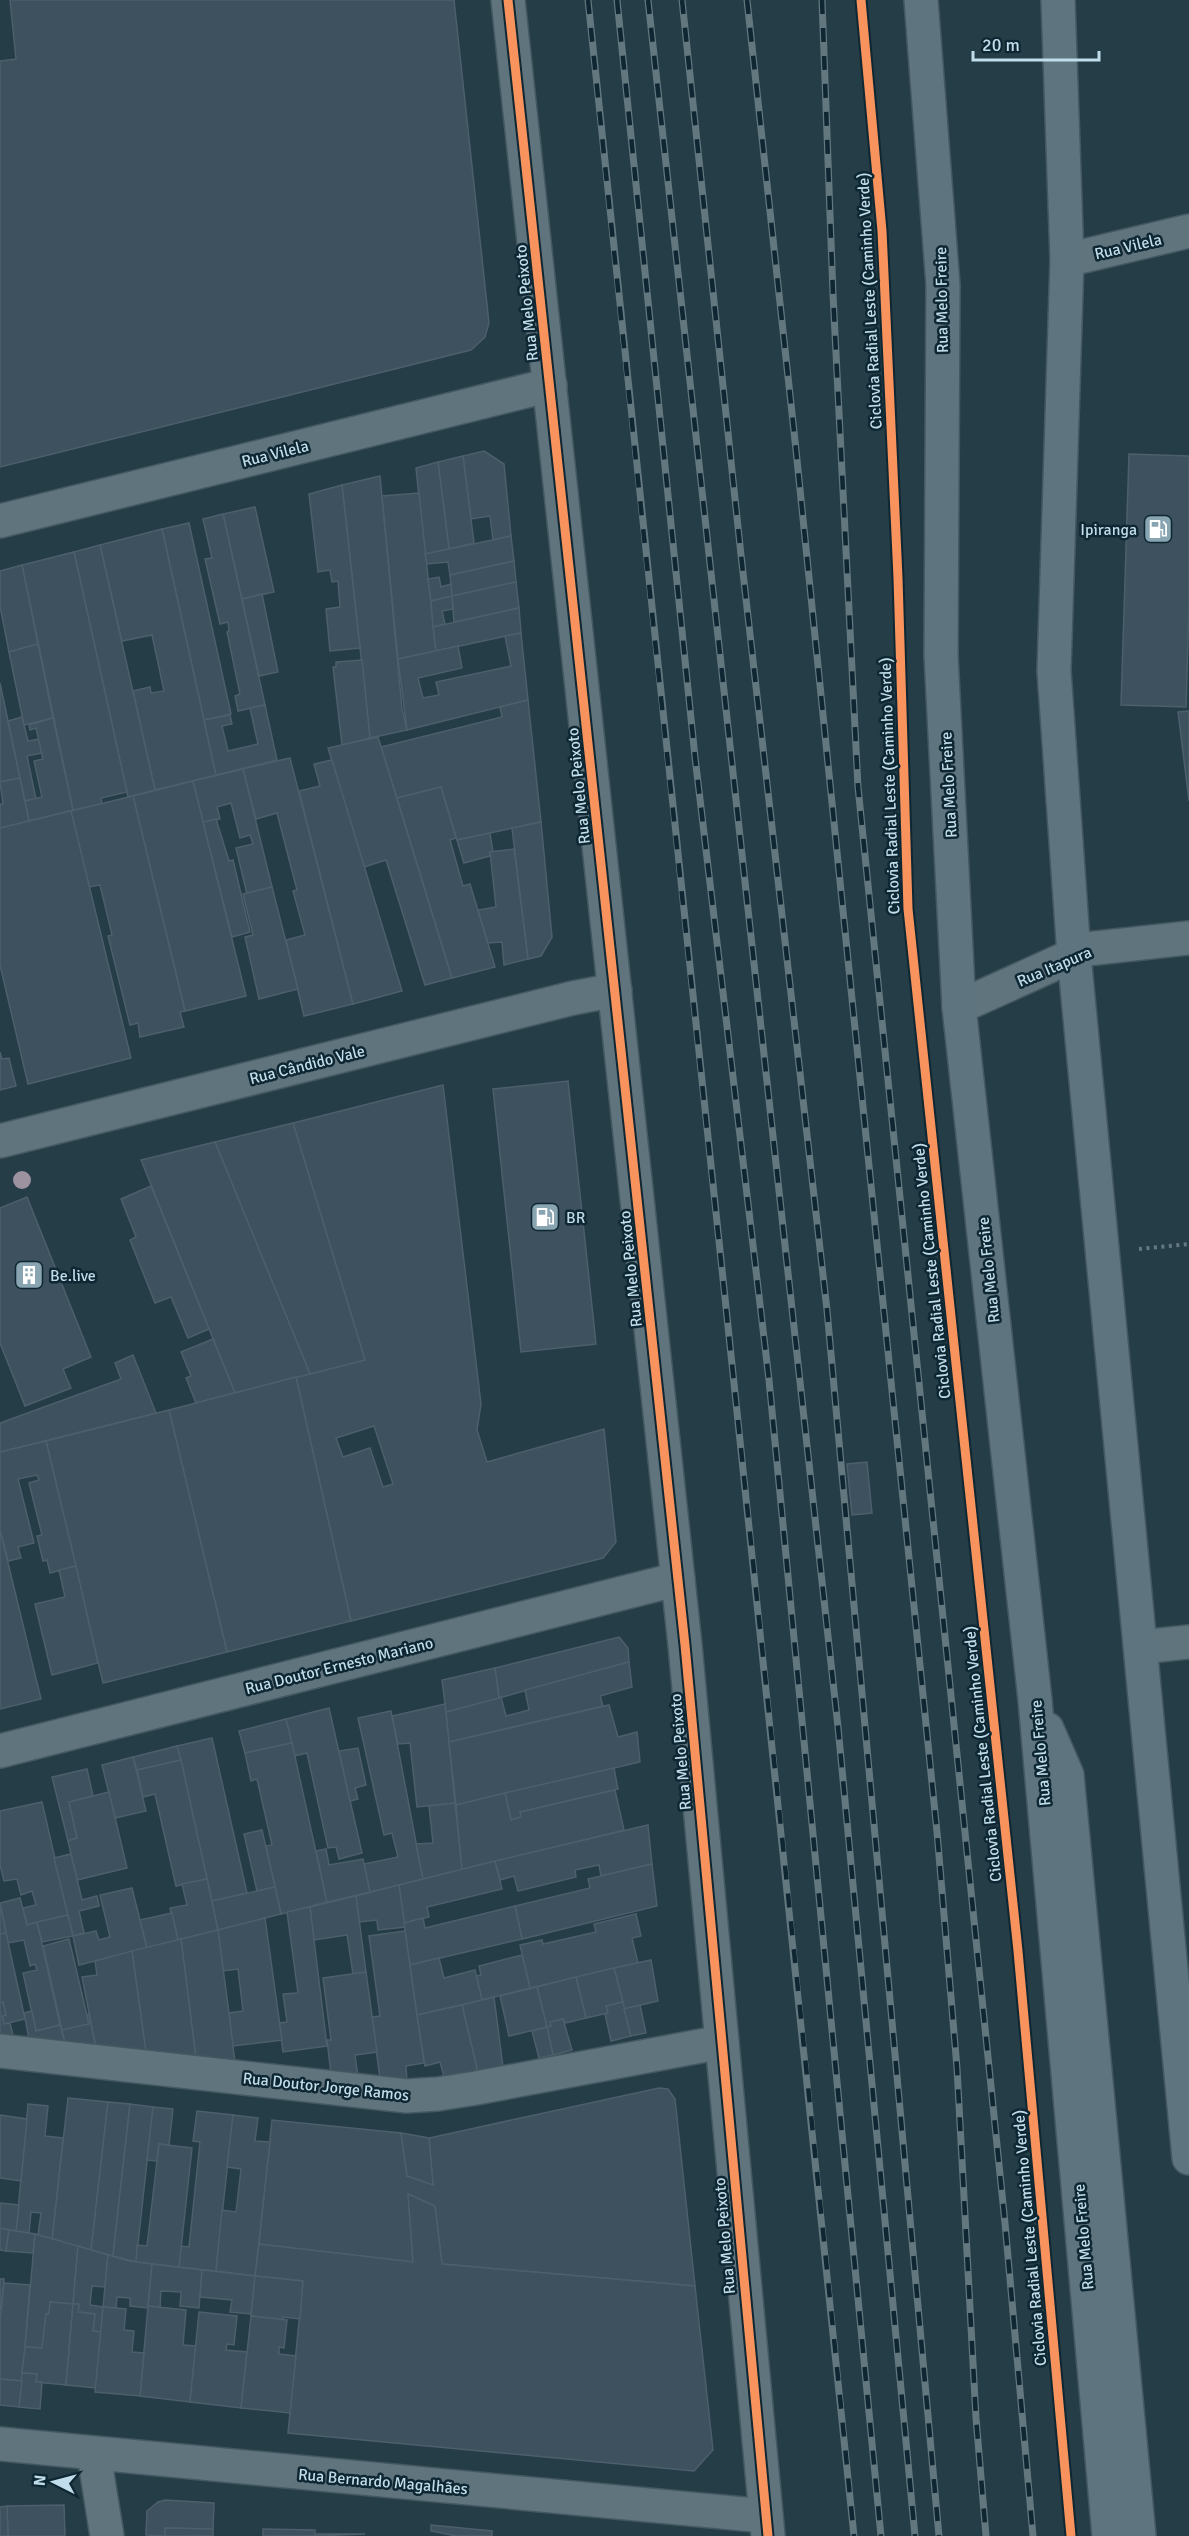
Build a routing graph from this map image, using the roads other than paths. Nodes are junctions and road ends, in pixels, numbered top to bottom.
1 (508, 0) edge
2 (921, 0) edge
3 (1058, 0) edge
4 (1189, 231) edge
5 (1067, 260) junction
6 (550, 385) junction
7 (0, 521) edge
8 (1189, 938) edge
9 (1074, 955) junction
10 (615, 990) junction
11 (959, 1007) junction
12 (0, 1141) edge
13 (678, 1579) junction
14 (1189, 1642) edge
15 (1141, 1647) junction
16 (1035, 1700) junction
17 (0, 1751) edge
18 (722, 2042) junction
19 (0, 2051) edge
20 (1185, 2068) edge
21 (1189, 2158) edge
22 (0, 2444) edge
23 (94, 2454) junction
24 (767, 2526) edge
25 (107, 2536) edge
26 (1110, 2536) edge
27 (1139, 2536) edge

1 - 6 street, Rua Melo Peixoto
2 - 11 highway, Rua Melo Freire
3 - 5 highway
4 - 5 street, Rua Vilela
5 - 9 highway
6 - 7 street, Rua Vilela
6 - 10 street, Rua Melo Peixoto
8 - 9 street, Rua Itapura
9 - 11 street, Rua Itapura
9 - 15 highway
10 - 12 street, Rua Cândido Vale
10 - 13 street, Rua Melo Peixoto
11 - 16 highway, Rua Melo Freire
13 - 17 street, Rua Doutor Ernesto Mariano
13 - 18 street, Rua Melo Peixoto
14 - 15 street
15 - 20 highway
16 - 26 highway, Rua Melo Freire
16 - 27 highway
18 - 19 street, Rua Doutor Jorge Ramos
18 - 24 street, Rua Melo Peixoto
20 - 21 highway
22 - 23 street, Rua Bernardo Magalhães
23 - 24 street, Rua Bernardo Magalhães
23 - 25 street

